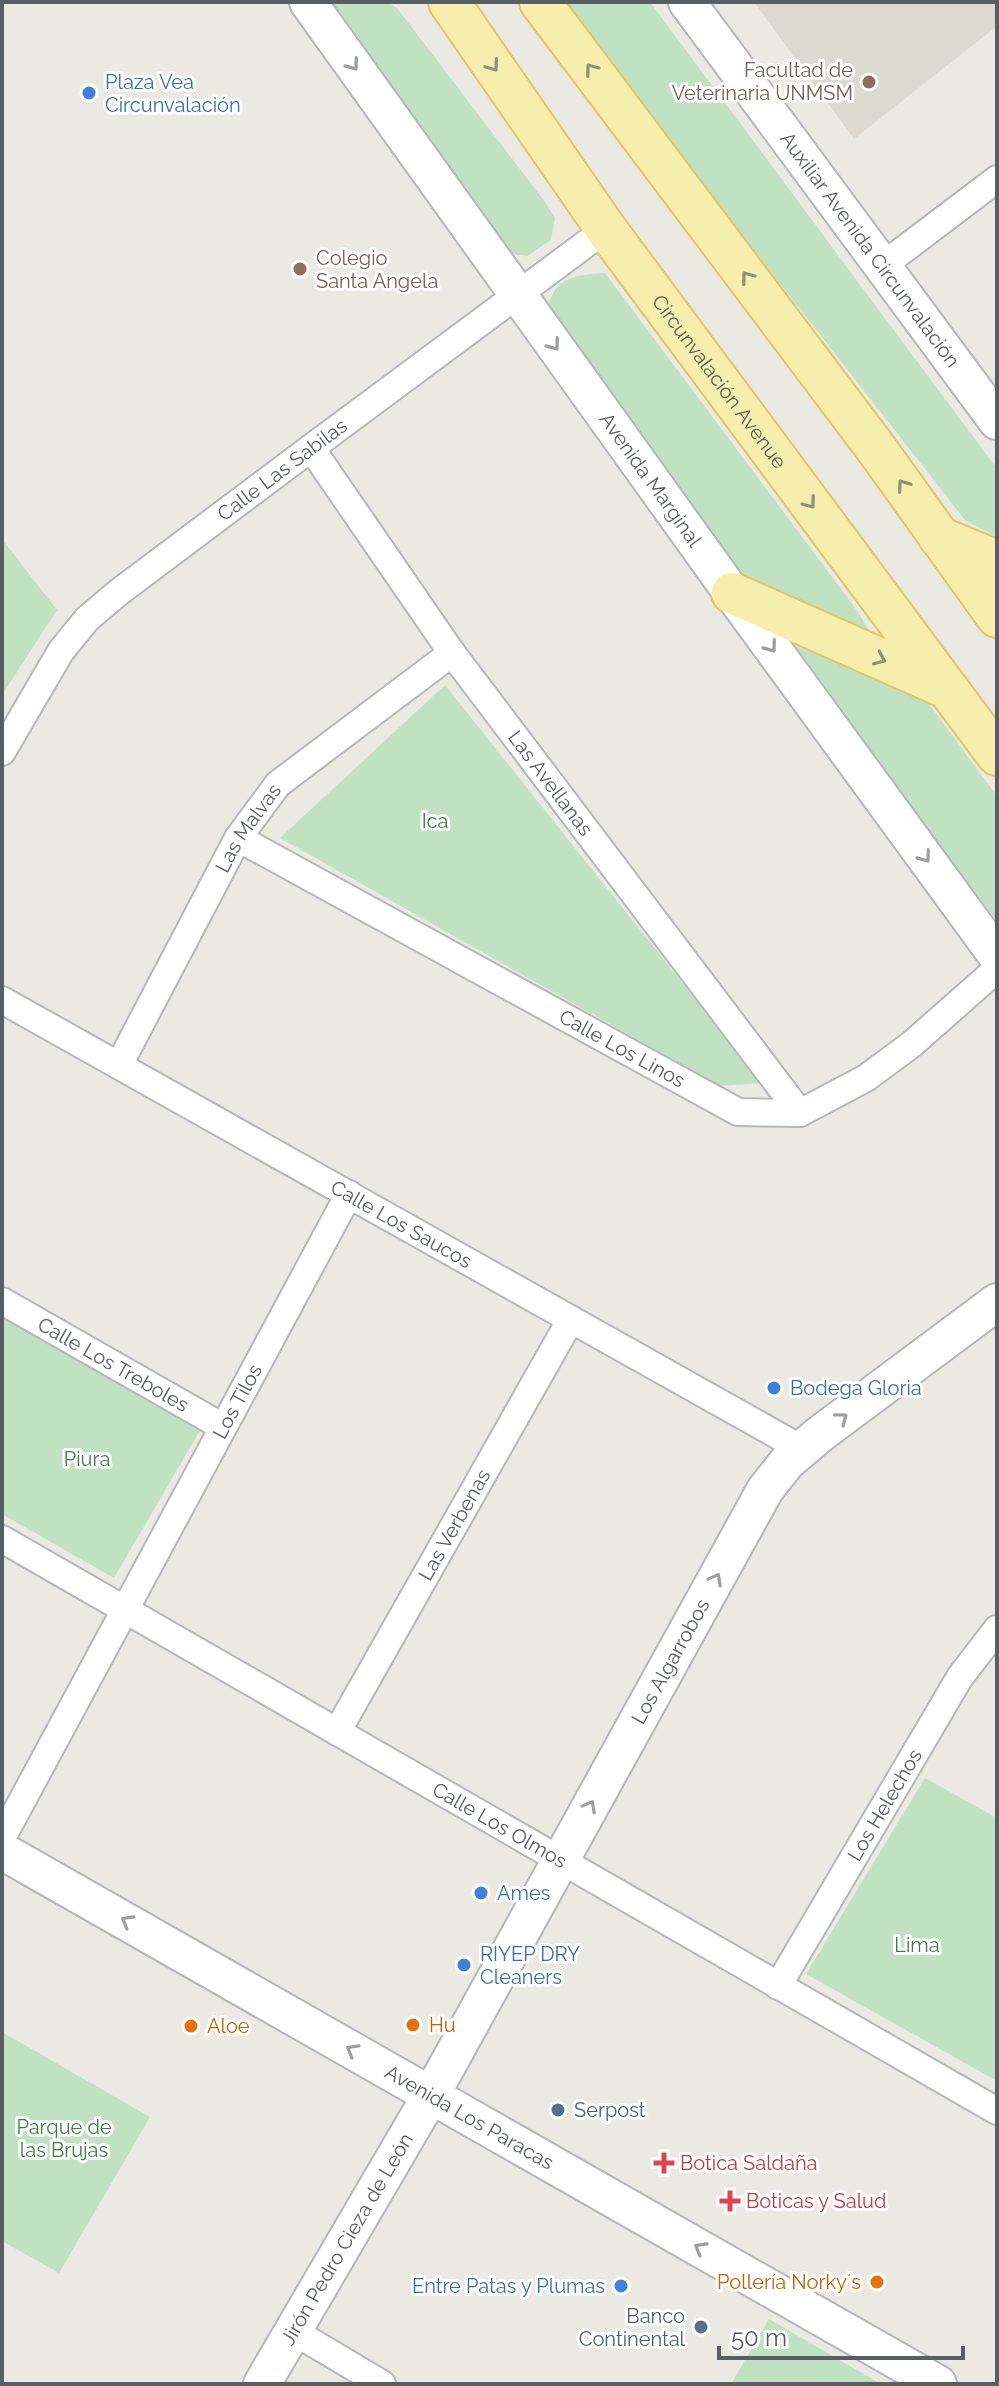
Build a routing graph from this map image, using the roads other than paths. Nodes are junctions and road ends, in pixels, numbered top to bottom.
1 (308, 2) edge
2 (449, 2) edge
3 (540, 2) edge
4 (687, 2) edge
5 (997, 179) edge
6 (606, 229) junction
7 (882, 266) junction
8 (518, 295) junction
9 (997, 421) edge
10 (311, 448) junction
11 (939, 537) junction
12 (997, 561) edge
13 (732, 593) junction
14 (997, 617) edge
15 (452, 653) junction
16 (948, 689) junction
17 (2, 752) edge
18 (997, 755) edge
19 (238, 838) junction
20 (997, 956) edge
21 (997, 969) edge
22 (2, 1000) edge
23 (119, 1065) junction
24 (800, 1113) junction
25 (349, 1194) junction
26 (2, 1301) edge
27 (997, 1302) edge
28 (571, 1319) junction
29 (223, 1427) junction
30 (802, 1449) junction
31 (2, 1539) edge
32 (124, 1609) junction
33 (997, 1629) edge
34 (337, 1732) junction
35 (2, 1838) edge
36 (2, 1851) edge
37 (560, 1861) junction
38 (778, 1986) junction
39 (431, 2095) junction
40 (997, 2111) edge
41 (293, 2331) junction
42 (262, 2384) edge
43 (382, 2384) edge
44 (938, 2384) edge

1 -> 8 street, Avenida Marginal
2 -> 6 main road, Circunvalación Avenue
11 -> 3 main road
4 - 7 street, Auxiliar Avenida Circunvalación
5 - 7 street
6 - 8 street, Calle Las Sabilas
6 -> 16 main road, Circunvalación Avenue
7 - 9 street, Auxiliar Avenida Circunvalación
8 - 10 street, Calle Las Sabilas
8 -> 13 street, Avenida Marginal
10 - 15 street, Las Avellanas
10 - 17 street, Calle Las Sabilas
11 - 12 main road
11 - 14 main road
13 -> 16 main road
13 -> 20 street, Avenida Marginal
15 - 19 street, Las Malvas
15 - 24 street, Las Avellanas
16 - 18 main road, Circunvalación Avenue
19 - 23 street, Las Malvas
19 - 24 street, Calle Los Linos
21 - 24 street, Calle Los Linos
22 - 23 street, Calle Los Saucos
23 - 25 street, Calle Los Saucos
25 - 28 street, Calle Los Saucos
25 - 29 street, Los Tilos
26 - 29 street, Calle Los Treboles
30 -> 27 street, Los Algarrobos
28 - 30 street, Calle Los Saucos
28 - 34 street, Las Verbenas
29 - 32 street, Los Tilos
37 -> 30 street, Los Algarrobos
31 - 32 street, Calle Los Olmos
32 - 34 street, Calle Los Olmos
32 - 35 street, Los Tilos
33 - 38 street, Los Helechos
34 - 37 street, Calle Los Olmos
39 -> 36 street, Avenida Los Paracas
37 - 38 street, Calle Los Olmos
37 - 39 street, Los Algarrobos
38 - 40 street, Calle Los Olmos
39 - 41 street, Jirón Pedro Cieza de León
44 -> 39 street, Avenida Los Paracas
41 - 42 street, Jirón Pedro Cieza de León
41 - 43 street

